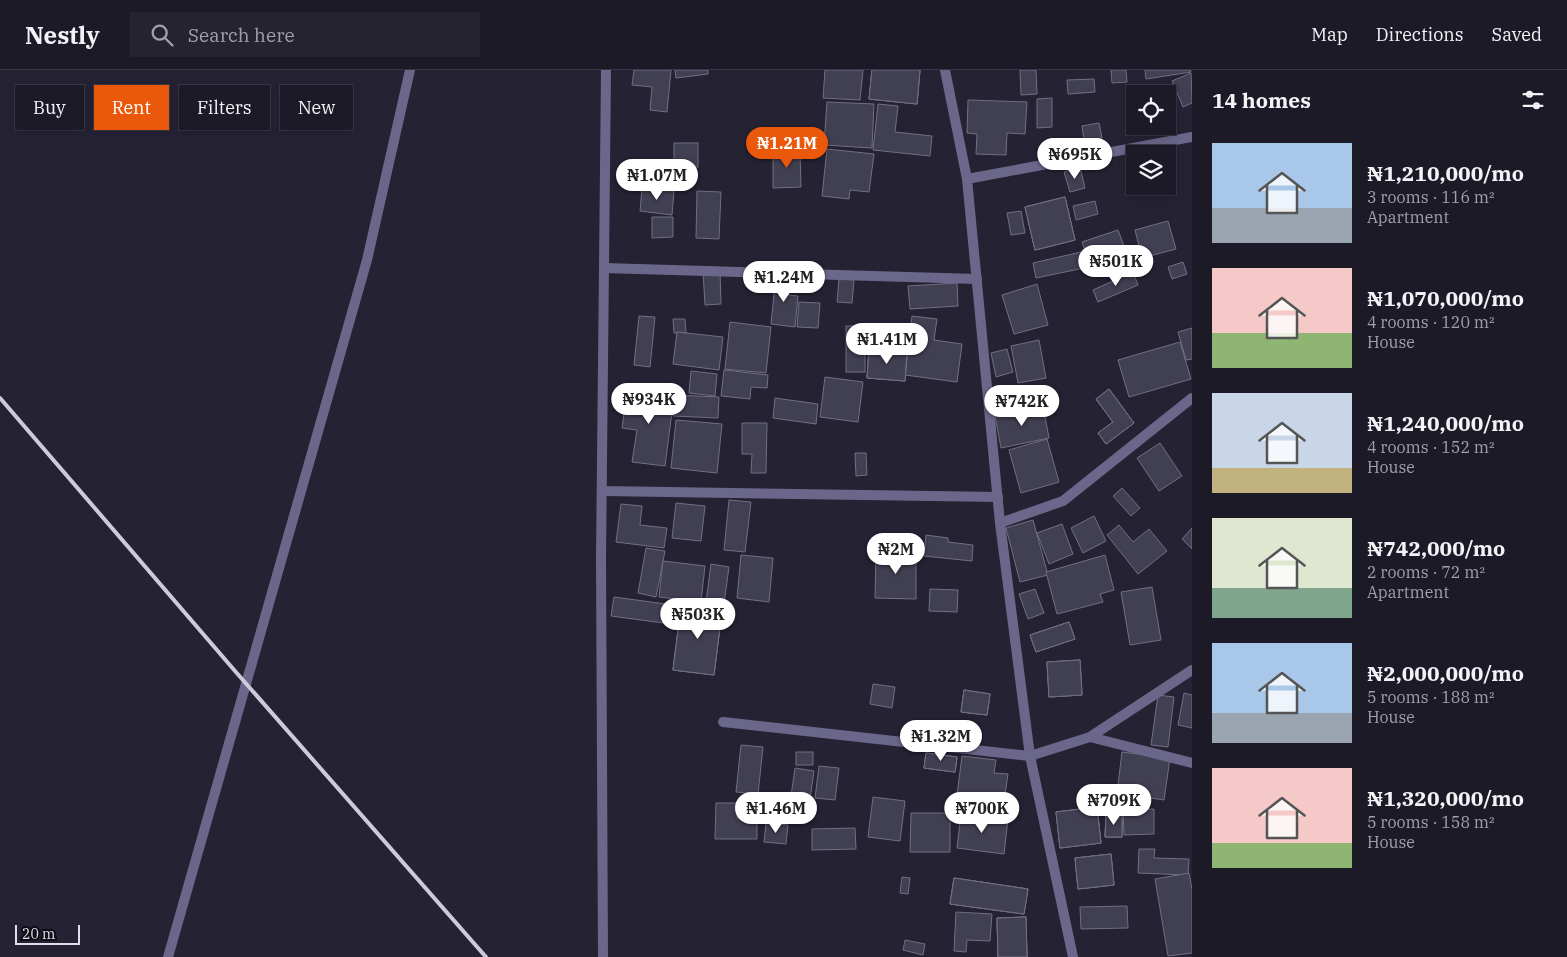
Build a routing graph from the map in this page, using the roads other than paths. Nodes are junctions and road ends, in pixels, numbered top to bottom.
1 (410, 70) edge
2 (606, 70) edge
3 (945, 70) edge
4 (1192, 137) edge
5 (967, 179) junction
6 (604, 268) junction
7 (977, 279) junction
8 (1192, 398) edge
9 (602, 491) junction
10 (998, 497) junction
11 (1000, 523) junction
12 (1192, 670) edge
13 (723, 722) dead end
14 (1090, 737) junction
15 (1030, 756) junction
16 (1192, 763) edge
17 (168, 957) edge
18 (603, 957) edge
19 (1073, 957) edge

1 - 17 street
2 - 6 street
3 - 5 street
4 - 5 street
5 - 7 street
6 - 7 street
6 - 9 street
7 - 10 street
8 - 11 street
9 - 10 street
9 - 18 street
10 - 11 street
11 - 15 street
12 - 14 street
13 - 15 street
14 - 15 street
14 - 16 street
15 - 19 street

